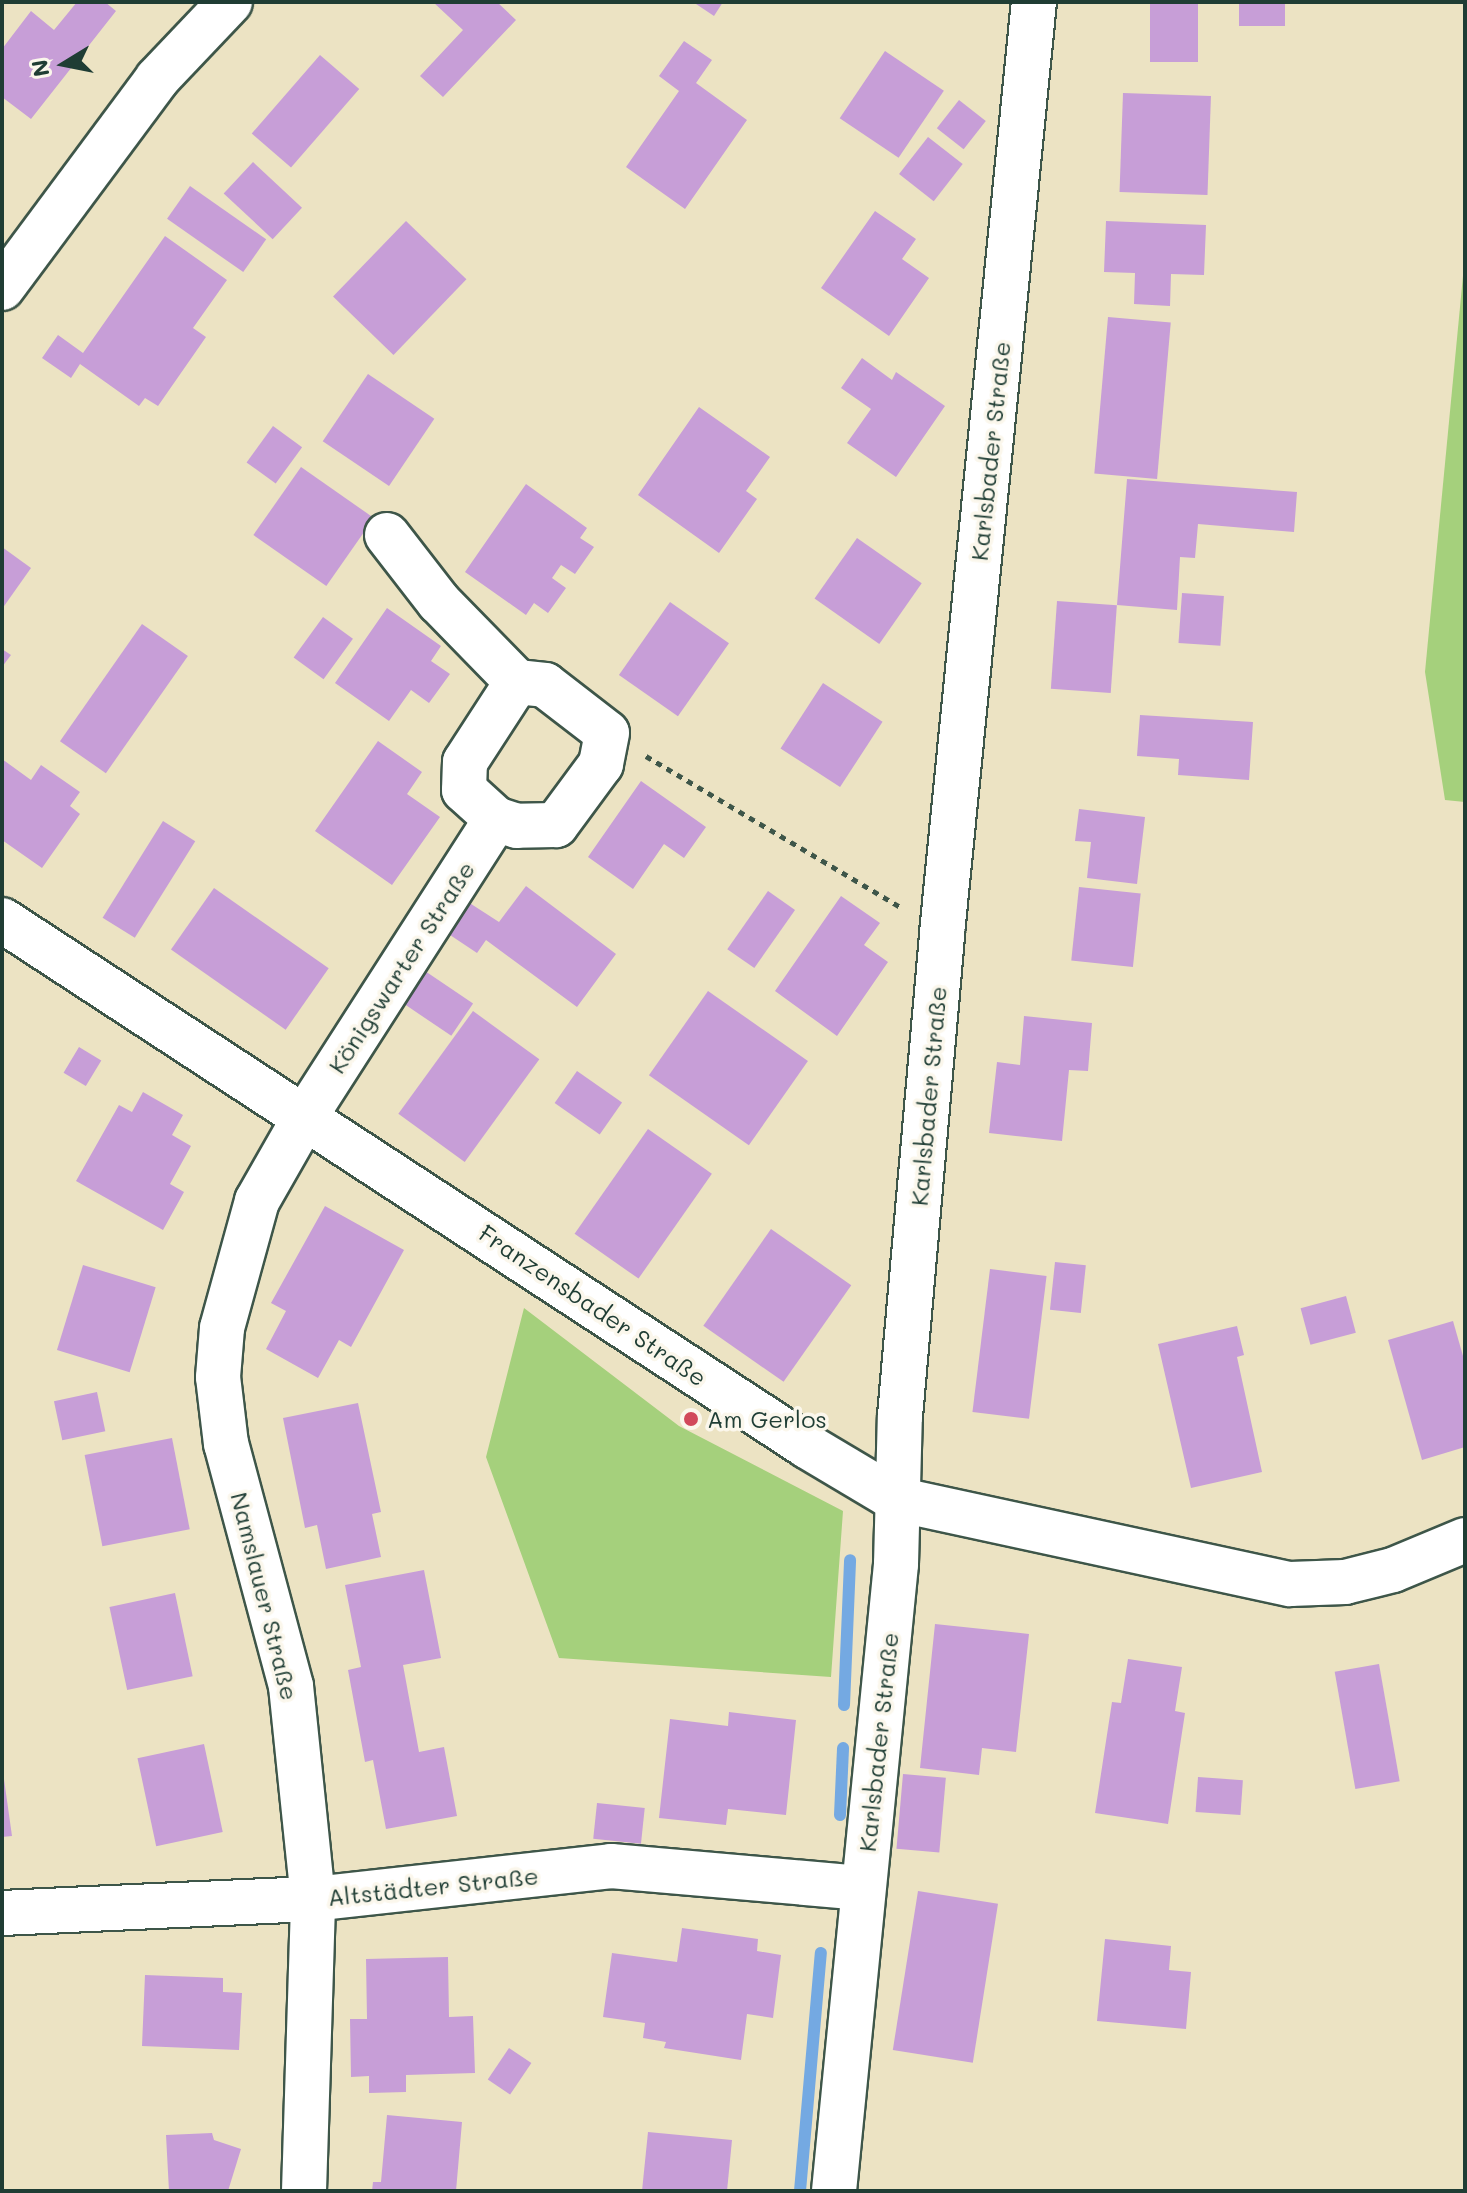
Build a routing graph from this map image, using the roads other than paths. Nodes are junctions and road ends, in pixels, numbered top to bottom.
1 (230, 2) edge
2 (1034, 2) edge
3 (8, 264) edge
4 (387, 535) dead end
5 (517, 682) junction
6 (496, 819) junction
7 (2, 920) edge
8 (306, 1115) junction
9 (896, 1499) junction
10 (1465, 1540) edge
11 (863, 1888) junction
12 (313, 1899) junction
13 (2, 1913) edge
14 (304, 2191) edge
15 (834, 2191) edge

1 - 3 street
2 - 9 street, Karlsbader Straße
4 - 5 street
5 - 6 street
5 - 6 street
6 - 8 street, Königswarter Straße
7 - 8 street, Franzensbader Straße
8 - 9 street, Franzensbader Straße
8 - 12 street, Namslauer Straße
9 - 10 street, Franzensbader Straße
9 - 11 street, Karlsbader Straße
11 - 12 street, Altstädter Straße
11 - 15 street, Karlsbader Straße
12 - 13 street, Altstädter Straße
12 - 14 street, Namslauer Straße

